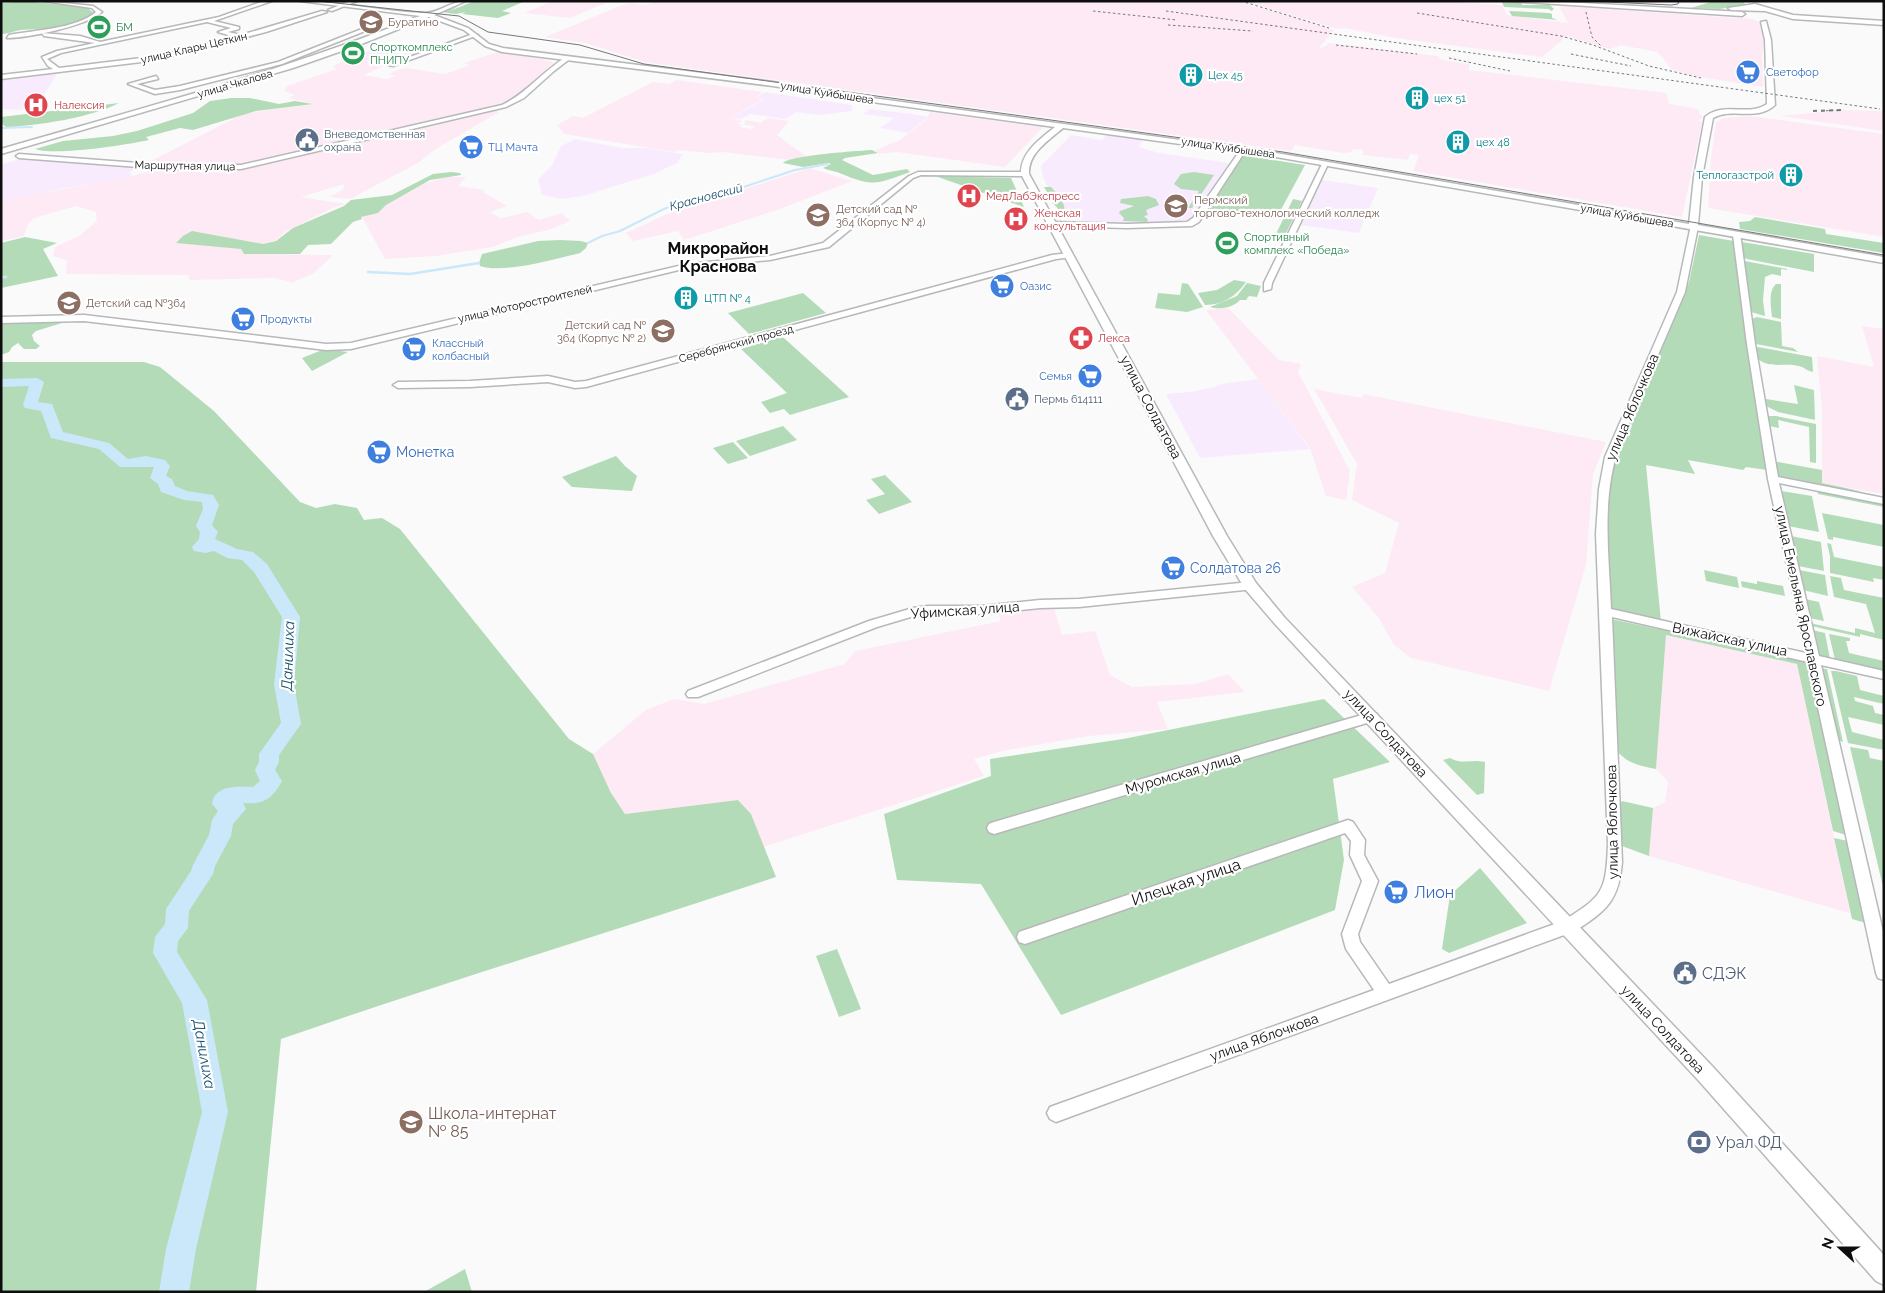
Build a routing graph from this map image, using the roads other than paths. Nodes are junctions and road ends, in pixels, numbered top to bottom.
1 (46, 1) edge
2 (270, 1) edge
3 (302, 1) edge
4 (355, 1) edge
5 (445, 1) edge
6 (463, 1) edge
7 (1512, 1) edge
8 (1554, 1) edge
9 (1746, 2) edge
10 (1701, 4) dead end
11 (342, 6) junction
12 (1659, 7) junction
13 (1736, 7) junction
14 (1764, 9) junction
15 (414, 14) junction
16 (428, 15) junction
17 (1758, 17) junction
18 (442, 20) junction
19 (206, 21) junction
20 (411, 22) junction
21 (1884, 25) edge
22 (236, 27) junction
23 (368, 30) junction
24 (260, 32) junction
25 (28, 33) junction
26 (385, 33) junction
27 (475, 35) junction
28 (9, 37) dead end
29 (242, 37) junction
30 (100, 43) junction
31 (323, 50) junction
32 (336, 52) junction
33 (568, 58) junction
34 (281, 64) junction
35 (391, 65) dead end
36 (58, 70) junction
37 (147, 74) dead end
38 (1, 77) edge
39 (1062, 125) junction
40 (1, 148) edge
41 (1243, 150) junction
42 (1, 152) edge
43 (19, 156) dead end
44 (1326, 164) junction
45 (1025, 174) junction
46 (1052, 224) junction
47 (1694, 227) junction
48 (1737, 235) junction
49 (1069, 255) junction
50 (1884, 260) edge
51 (1267, 289) dead end
52 (1, 320) edge
53 (398, 385) dead end
54 (1772, 479) junction
55 (1884, 501) edge
56 (1250, 586) junction
57 (1605, 612) junction
58 (1812, 658) junction
59 (1884, 675) edge
60 (693, 694) dead end
61 (1372, 717) junction
62 (994, 828) dead end
63 (1568, 926) junction
64 (1025, 937) dead end
65 (1881, 947) edge
66 (1884, 973) edge
67 (1386, 993) junction
68 (1056, 1113) dead end
69 (1884, 1273) edge

1 - 25 street
2 - 19 street
3 - 11 main road, улица Куйбышева
4 - 11 street, улица Клары Цеткин
5 - 15 main road, улица Чкалова
6 - 16 main road, улица Чкалова
7 - 17 main road
8 - 12 main road
9 - 13 main road
9 - 14 main road
10 - 12 main road
11 - 15 main road, улица Куйбышева
11 - 24 street, улица Клары Цеткин
12 - 13 main road
13 - 14 main road
13 - 17 main road
14 - 17 main road
15 - 16 main road, улица Куйбышева
15 - 23 main road, улица Чкалова
16 - 18 main road, улица Куйбышева
16 - 20 main road, улица Чкалова
16 - 33 main road, улица Куйбышева
17 - 21 main road
17 - 21 main road
17 - 47 main road
18 - 20 main road
18 - 27 main road, улица Куйбышева
19 - 22 street
19 - 30 street
20 - 26 main road, улица Чкалова
22 - 24 street
22 - 29 street
23 - 26 main road
23 - 31 main road, улица Чкалова
23 - 34 street
24 - 29 street, улица Клары Цеткин
25 - 28 street
25 - 30 street
26 - 32 main road, улица Чкалова
27 - 33 main road, улица Куйбышева
27 - 35 street
29 - 36 street, улица Клары Цеткин
30 - 36 street
31 - 32 main road
31 - 34 main road, улица Чкалова
32 - 42 main road, улица Чкалова
33 - 39 main road, улица Куйбышева
33 - 43 street, Маршрутная улица
34 - 37 street
34 - 40 main road, улица Чкалова
36 - 38 street, улица Клары Цеткин
39 - 41 main road, улица Куйбышева
39 - 45 main road
41 - 44 main road, улица Куйбышева
41 - 46 street
44 - 47 main road, улица Куйбышева
44 - 51 street
45 - 46 main road, улица Солдатова
45 - 52 street, улица Моторостроителей
46 - 49 main road, улица Солдатова
47 - 48 main road, улица Куйбышева
47 - 57 street, улица Яблочкова
48 - 50 main road, улица Куйбышева
48 - 54 street, улица Емельяна Ярославского
49 - 53 street, Серебрянский проезд
49 - 56 main road, улица Солдатова
54 - 55 street
54 - 58 street, улица Емельяна Ярославского
56 - 60 street, Уфимская улица
56 - 61 main road, улица Солдатова
57 - 58 street, Вижайская улица
57 - 63 street, улица Яблочкова
58 - 59 street, Вижайская улица
58 - 65 street, улица Емельяна Ярославского
61 - 62 street, Муромская улица
61 - 63 main road, улица Солдатова
63 - 67 street, улица Яблочкова
63 - 69 main road, улица Солдатова
64 - 67 street, Илецкая улица
65 - 66 street, улица Емельяна Ярославского
67 - 68 street, улица Яблочкова

